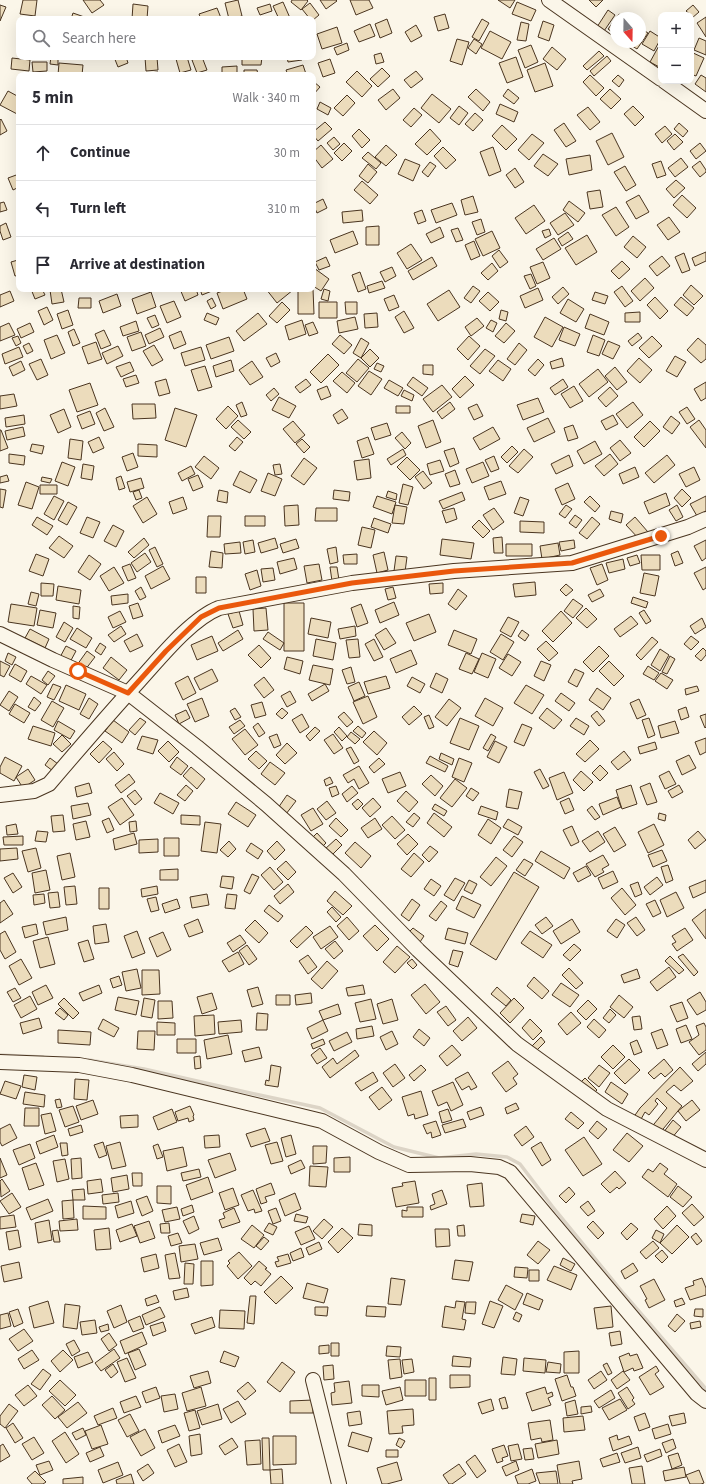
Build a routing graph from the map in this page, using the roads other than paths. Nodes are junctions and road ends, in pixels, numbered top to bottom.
1 (549, 0) edge
2 (658, 77) edge
3 (668, 84) edge
4 (706, 111) edge
5 (706, 519) edge
6 (0, 634) edge
7 (128, 693) junction
8 (0, 795) edge
9 (0, 1062) edge
10 (706, 1160) edge
11 (313, 1380) dead end
12 (706, 1401) edge
13 (339, 1484) edge

1 - 2 street
3 - 4 street
5 - 7 street
6 - 7 street
7 - 8 street
7 - 10 street
9 - 12 street
11 - 13 street

